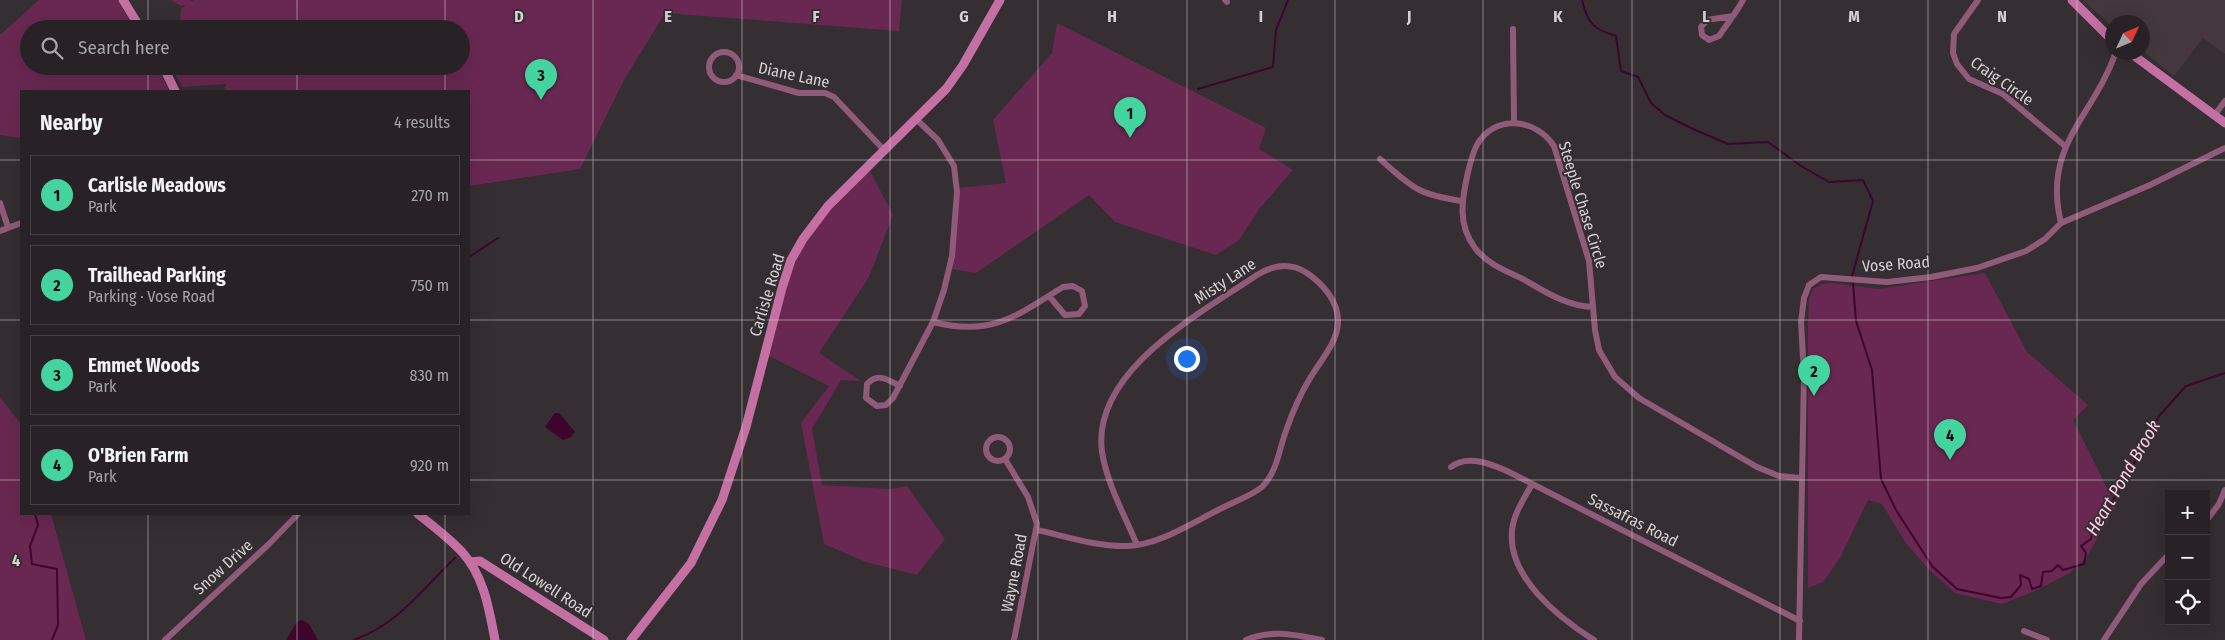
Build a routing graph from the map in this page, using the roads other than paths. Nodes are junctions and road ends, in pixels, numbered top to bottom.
1 (123, 0) edge
2 (1000, 0) edge
3 (1743, 0) edge
4 (1978, 0) edge
5 (2072, 0) edge
6 (1733, 16) junction
7 (135, 20) edge
8 (1513, 29) dead end
9 (2105, 34) edge
10 (2113, 60) edge
11 (2140, 60) edge
12 (167, 75) edge
13 (736, 75) junction
14 (175, 90) edge
15 (2225, 101) edge
16 (2214, 116) junction
17 (916, 119) junction
18 (1514, 123) junction
19 (2225, 123) edge
20 (2065, 146) junction
21 (2225, 148) edge
22 (884, 150) junction
23 (1380, 159) dead end
24 (1461, 202) junction
25 (0, 203) edge
26 (20, 223) edge
27 (2062, 224) junction
28 (8, 227) junction
29 (0, 231) edge
30 (1049, 296) junction
31 (1593, 307) junction
32 (933, 322) junction
33 (900, 386) junction
34 (1005, 459) dead end
35 (1451, 467) dead end
36 (1800, 478) junction
37 (1532, 484) junction
38 (2225, 490) edge
39 (297, 515) edge
40 (419, 515) edge
41 (2210, 516) edge
42 (1037, 530) junction
43 (1137, 545) junction
44 (2165, 558) edge
45 (470, 562) junction
46 (1800, 621) junction
47 (2024, 631) dead end
48 (165, 640) edge
49 (495, 640) edge
50 (604, 640) edge
51 (631, 640) edge
52 (1014, 640) edge
53 (1246, 640) edge
54 (1322, 640) edge
55 (1594, 640) edge
56 (1799, 640) edge
57 (2047, 640) edge
58 (2104, 640) edge

1 - 7 main road
2 - 17 main road, Carlisle Road
3 - 6 street
4 - 20 street, Craig Circle
5 - 9 main road
6 - 6 street
8 - 18 street
10 - 20 street
11 - 16 main road
12 - 14 main road
13 - 13 street, Diane Lane
13 - 22 street, Diane Lane
15 - 16 street
16 - 19 main road
17 - 22 main road, Carlisle Road
17 - 32 street
18 - 24 street
18 - 31 street, Steeple Chase Circle
20 - 27 street
21 - 27 street, Vose Road
22 - 51 main road, Carlisle Road
23 - 24 street
24 - 31 street
25 - 28 street
26 - 28 street
27 - 36 street, Vose Road
28 - 29 street
30 - 30 street
30 - 32 street
31 - 36 street, Steeple Chase Circle
32 - 33 street
33 - 33 street
34 - 42 street, Wayne Road
35 - 37 street, Sassafras Road
36 - 46 street, Vose Road
37 - 46 street, Sassafras Road
37 - 55 street
38 - 41 street
39 - 48 street, Snow Drive
40 - 45 main road
42 - 43 street, Misty Lane
42 - 52 street, Wayne Road
43 - 43 street, Misty Lane
44 - 58 street
45 - 49 main road
45 - 50 main road, Old Lowell Road
46 - 56 street, Vose Road
47 - 57 street
53 - 54 street

